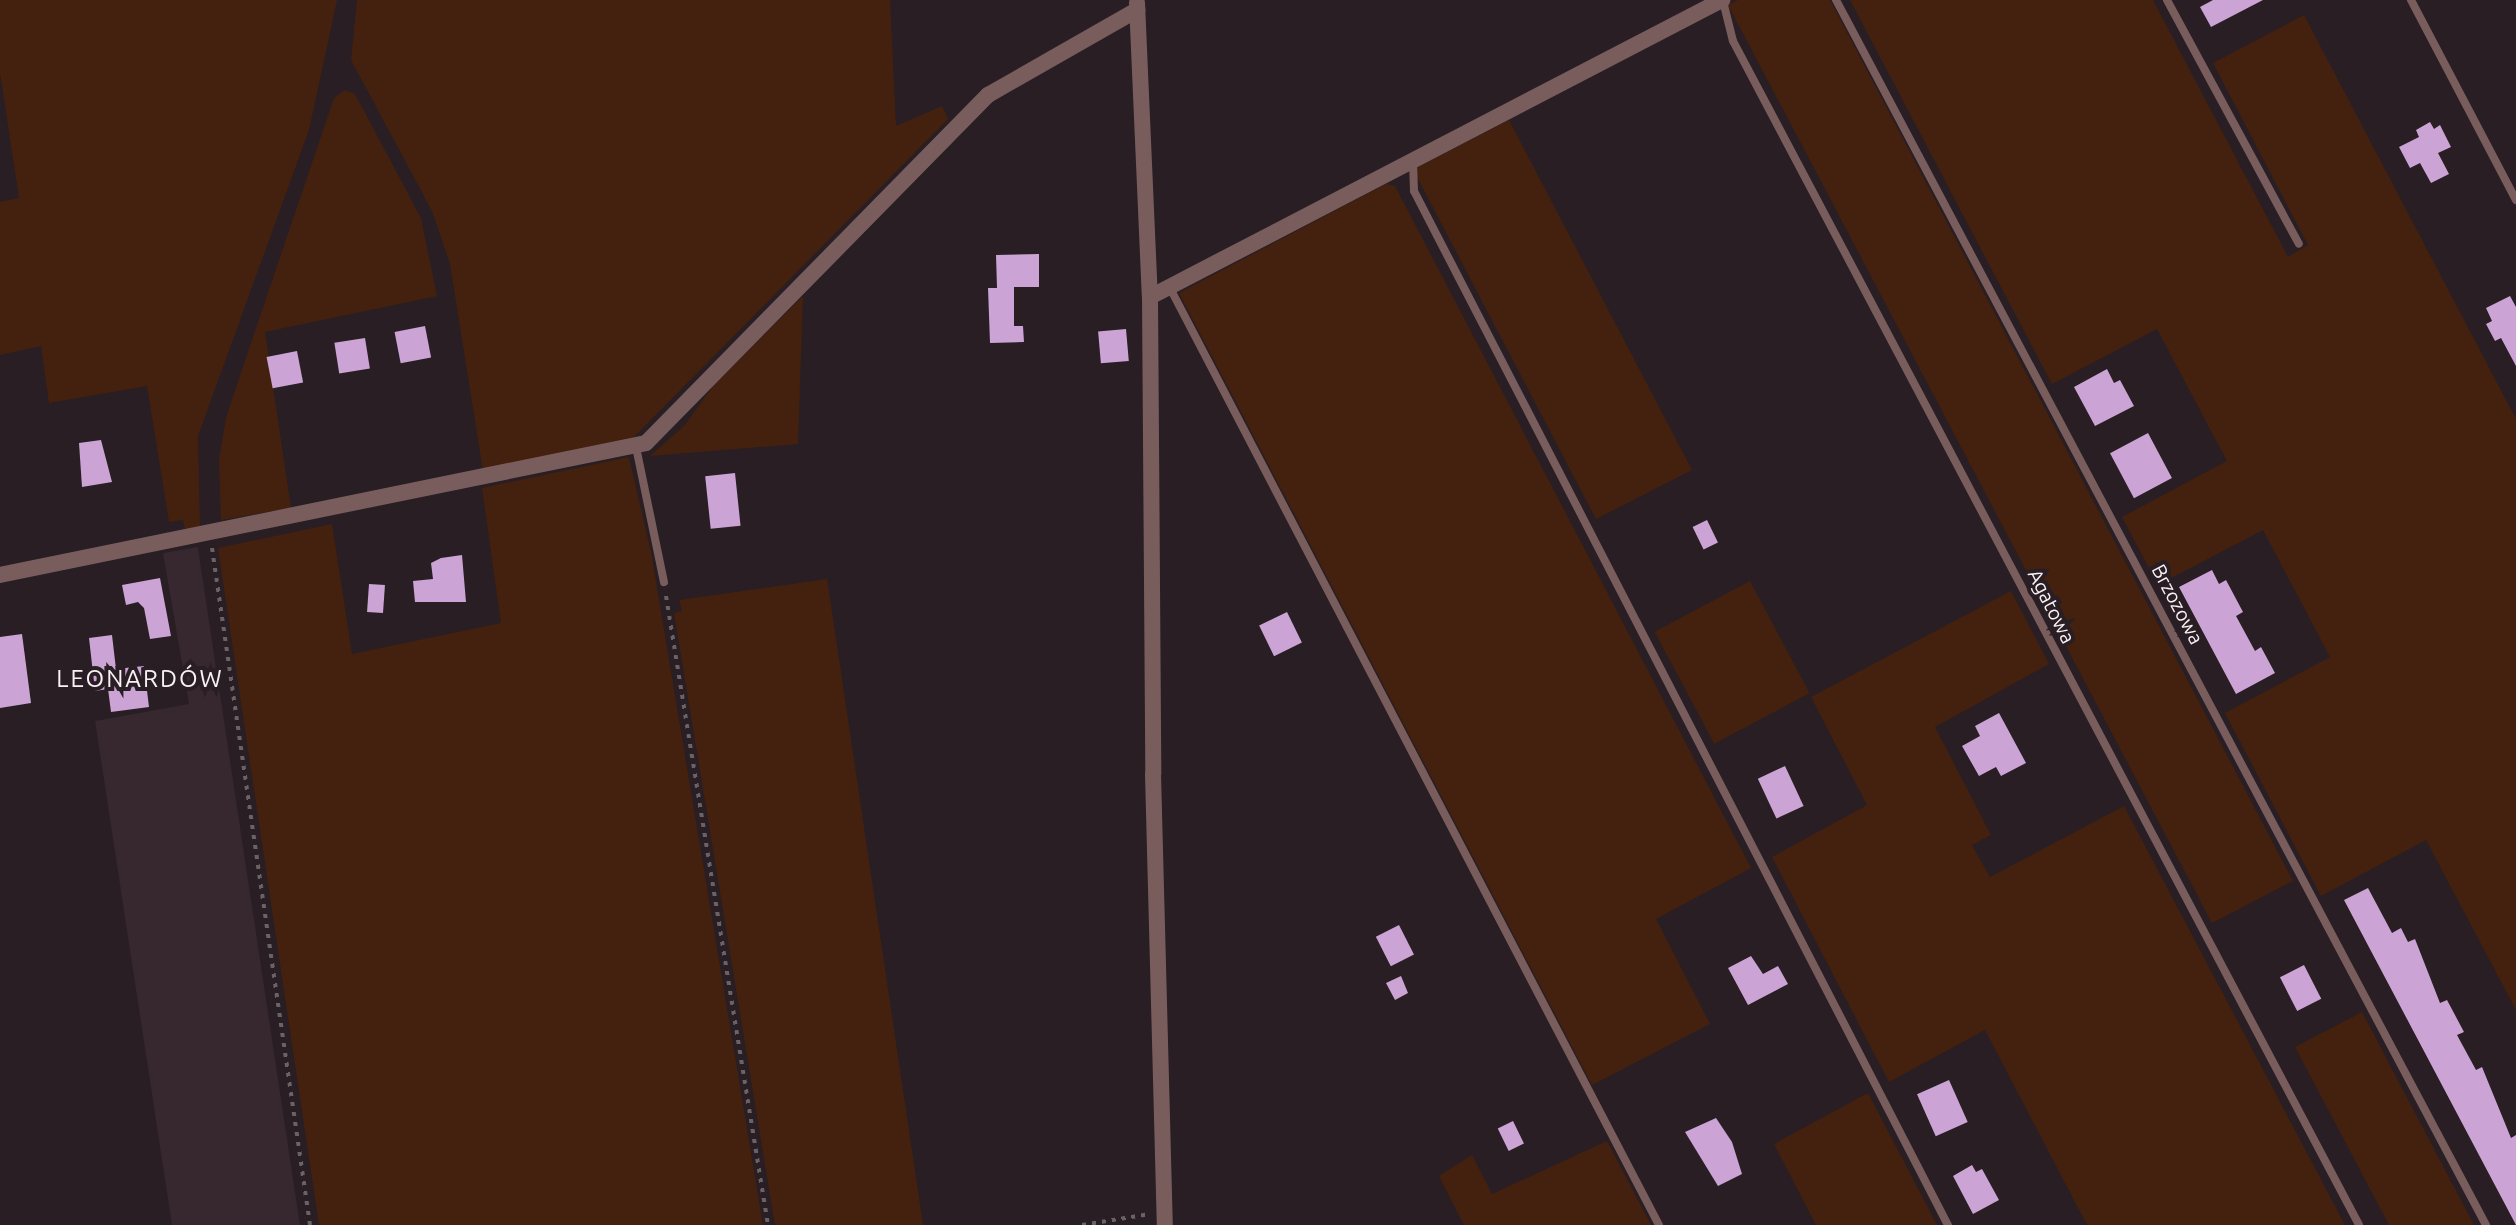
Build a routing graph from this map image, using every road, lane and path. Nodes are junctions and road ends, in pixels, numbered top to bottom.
1 (1722, 0) edge
2 (1836, 0) edge
3 (2167, 0) edge
4 (2411, 0) edge
5 (1137, 5) edge
6 (1413, 162) junction
7 (2516, 200) edge
8 (2299, 244) dead end
9 (1170, 288) junction
10 (1150, 297) junction
11 (636, 447) junction
12 (210, 534) junction
13 (0, 575) edge
14 (664, 582) joint
15 (1164, 1219) edge
16 (310, 1225) edge
17 (768, 1225) edge
18 (1082, 1225) edge
19 (1659, 1225) edge
20 (1948, 1225) edge
21 (2359, 1225) edge
22 (2486, 1225) edge

1 - 6 street
1 - 21 lane, Agatowa
2 - 22 lane, Brzozowa
3 - 8 lane
4 - 7 lane
5 - 10 street
5 - 11 street
6 - 9 street
6 - 20 lane
9 - 10 street
9 - 19 lane
10 - 15 street
11 - 12 street
11 - 14 lane
12 - 13 street
12 - 16 path
14 - 17 path
15 - 18 path

